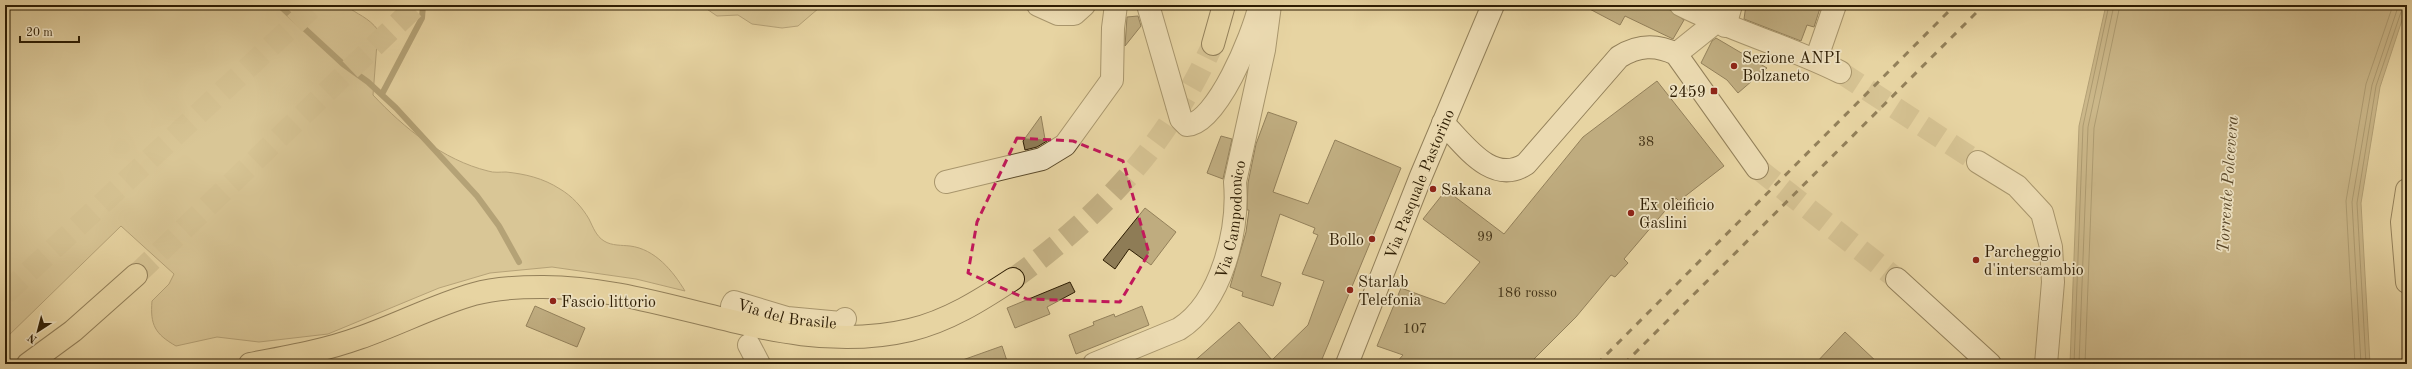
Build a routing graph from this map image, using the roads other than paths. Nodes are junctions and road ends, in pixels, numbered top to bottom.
1 (1038, 5) edge
2 (1084, 5) edge
3 (1116, 5) edge
4 (1148, 5) edge
5 (1224, 5) edge
6 (1260, 5) edge
7 (1270, 5) edge
8 (1493, 5) edge
9 (1681, 5) edge
10 (1731, 5) edge
11 (1835, 5) edge
12 (1720, 24) junction
13 (1213, 44) tunnel mouth
14 (1676, 54) junction
15 (1816, 60) junction
16 (1840, 72) tunnel mouth
17 (1443, 123) junction
18 (1978, 162) tunnel mouth
19 (1757, 168) tunnel mouth
20 (946, 182) dead end
21 (2407, 190) edge
22 (136, 275) tunnel mouth
23 (1013, 279) tunnel mouth
24 (1897, 279) tunnel mouth
25 (2407, 282) edge
26 (732, 306) dead end
27 (845, 318) dead end
28 (749, 345) dead end
29 (28, 364) edge
30 (250, 364) edge
31 (759, 364) edge
32 (1094, 364) edge
33 (1347, 364) edge
34 (1990, 364) edge
35 (2046, 364) edge

1 - 2 street
3 - 20 street
4 - 6 street
5 - 13 main road
7 - 32 street, Via Campodonico
8 - 17 street, Via Pasquale Pastorino
9 - 12 street
10 - 12 street
11 - 15 street
12 - 14 street
12 - 15 street
14 - 17 street
14 - 19 street
15 - 16 street
17 - 33 street, Via Pasquale Pastorino
18 - 35 street
21 - 25 main road
22 - 29 main road
23 - 30 main road
24 - 34 street
26 - 27 street, Via del Brasile
28 - 31 street

